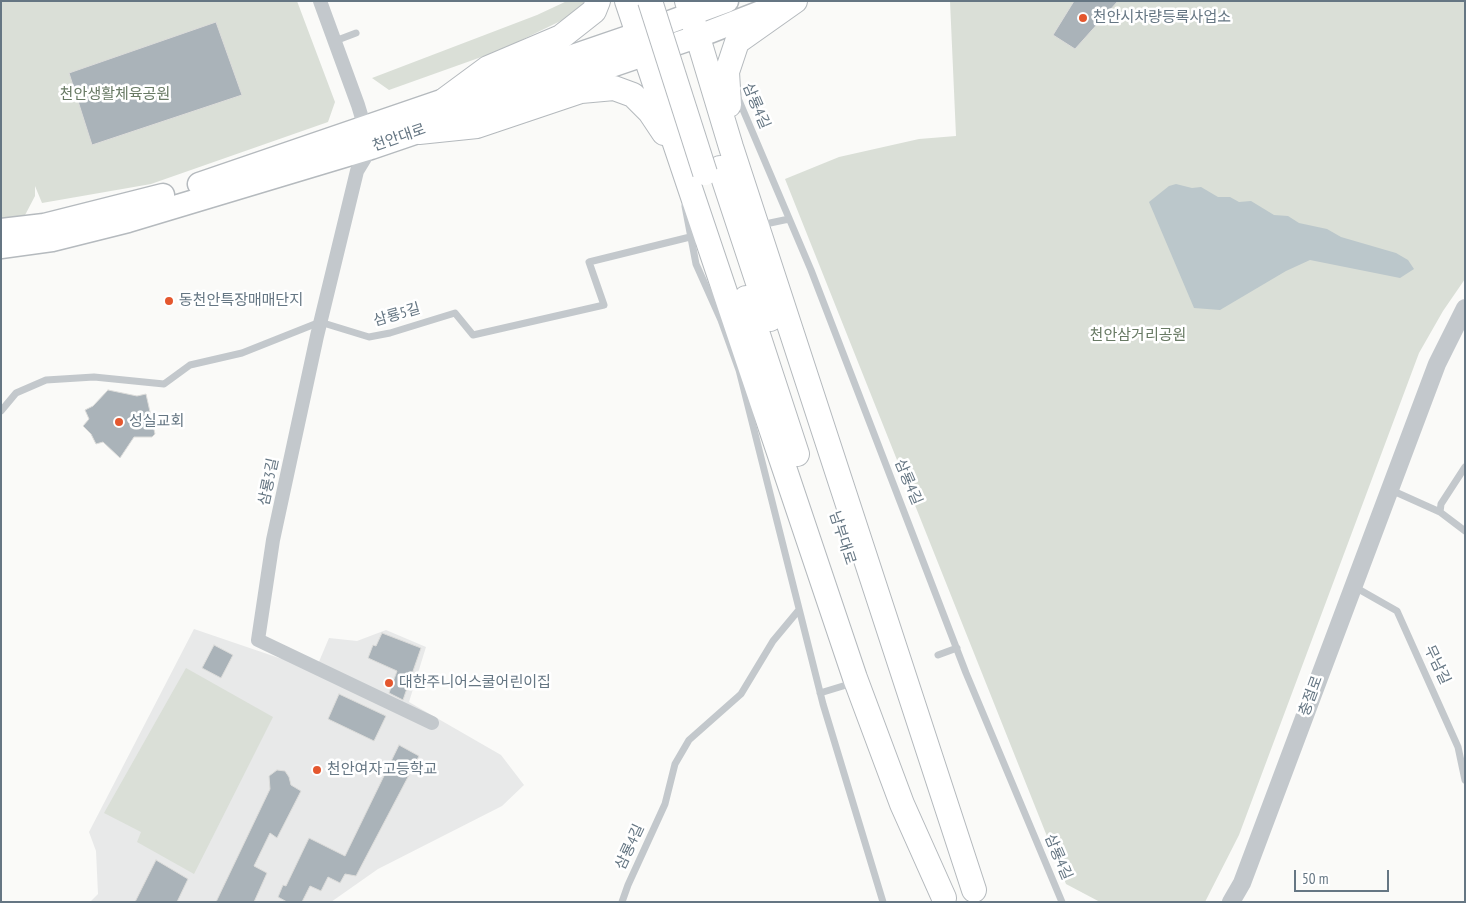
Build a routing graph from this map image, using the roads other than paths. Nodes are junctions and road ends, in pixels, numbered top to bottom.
1 (320, 1) edge
2 (598, 1) edge
3 (627, 1) edge
4 (650, 1) edge
5 (666, 1) edge
6 (727, 1) edge
7 (789, 1) edge
8 (795, 1) edge
9 (692, 17) edge
10 (356, 33) dead end
11 (335, 41) junction
12 (640, 44) junction
13 (727, 72) junction
14 (446, 99) junction
15 (419, 132) junction
16 (368, 138) junction
17 (731, 147) junction
18 (684, 163) junction
19 (712, 170) junction
20 (789, 219) junction
21 (770, 223) dead end
22 (1, 230) edge
23 (690, 237) junction
24 (698, 240) dead end
25 (1, 247) edge
26 (1464, 313) edge
27 (320, 322) junction
28 (1, 411) edge
29 (1465, 466) edge
30 (1389, 489) junction
31 (1440, 512) junction
32 (1465, 531) edge
33 (1352, 586) junction
34 (798, 611) junction
35 (957, 648) junction
36 (938, 655) dead end
37 (843, 686) dead end
38 (820, 693) junction
39 (432, 724) dead end
40 (1465, 780) edge
41 (977, 896) edge
42 (945, 900) edge
43 (622, 902) edge
44 (883, 902) edge
45 (1062, 902) edge
46 (1231, 902) edge

1 - 11 street
2 - 14 highway
3 - 12 highway
4 - 19 highway, bridge
5 - 19 highway
6 - 9 main road, 천안대로
7 - 9 main road, 천안대로
8 - 13 highway
9 - 12 main road, 천안대로
9 - 17 highway
10 - 11 lane
11 - 16 street
12 - 14 main road, 천안대로
12 - 15 main road, 천안대로
12 - 18 highway
13 - 17 highway
13 - 20 lane, 삼룡4길
14 - 16 main road, 천안대로
15 - 16 main road, 천안대로
15 - 18 highway
16 - 22 main road, 천안대로
16 - 25 main road, 천안대로
16 - 27 street, 삼룡3길
17 - 41 highway
18 - 23 lane
18 - 42 highway
19 - 41 highway, 남부대로
19 - 42 highway, 남부대로
20 - 21 lane
20 - 35 lane, 삼룡4길
23 - 24 lane
23 - 27 lane, 삼룡5길
23 - 34 lane
26 - 30 street, 충절로
27 - 28 lane
27 - 39 street, 삼룡3길
29 - 31 lane
30 - 31 lane
30 - 33 street, 충절로
31 - 32 lane
33 - 40 lane, 무남길
33 - 46 street, 충절로
34 - 38 lane
34 - 43 lane, 삼룡4길
35 - 36 lane
35 - 45 lane, 삼룡4길
37 - 38 lane
38 - 44 lane

